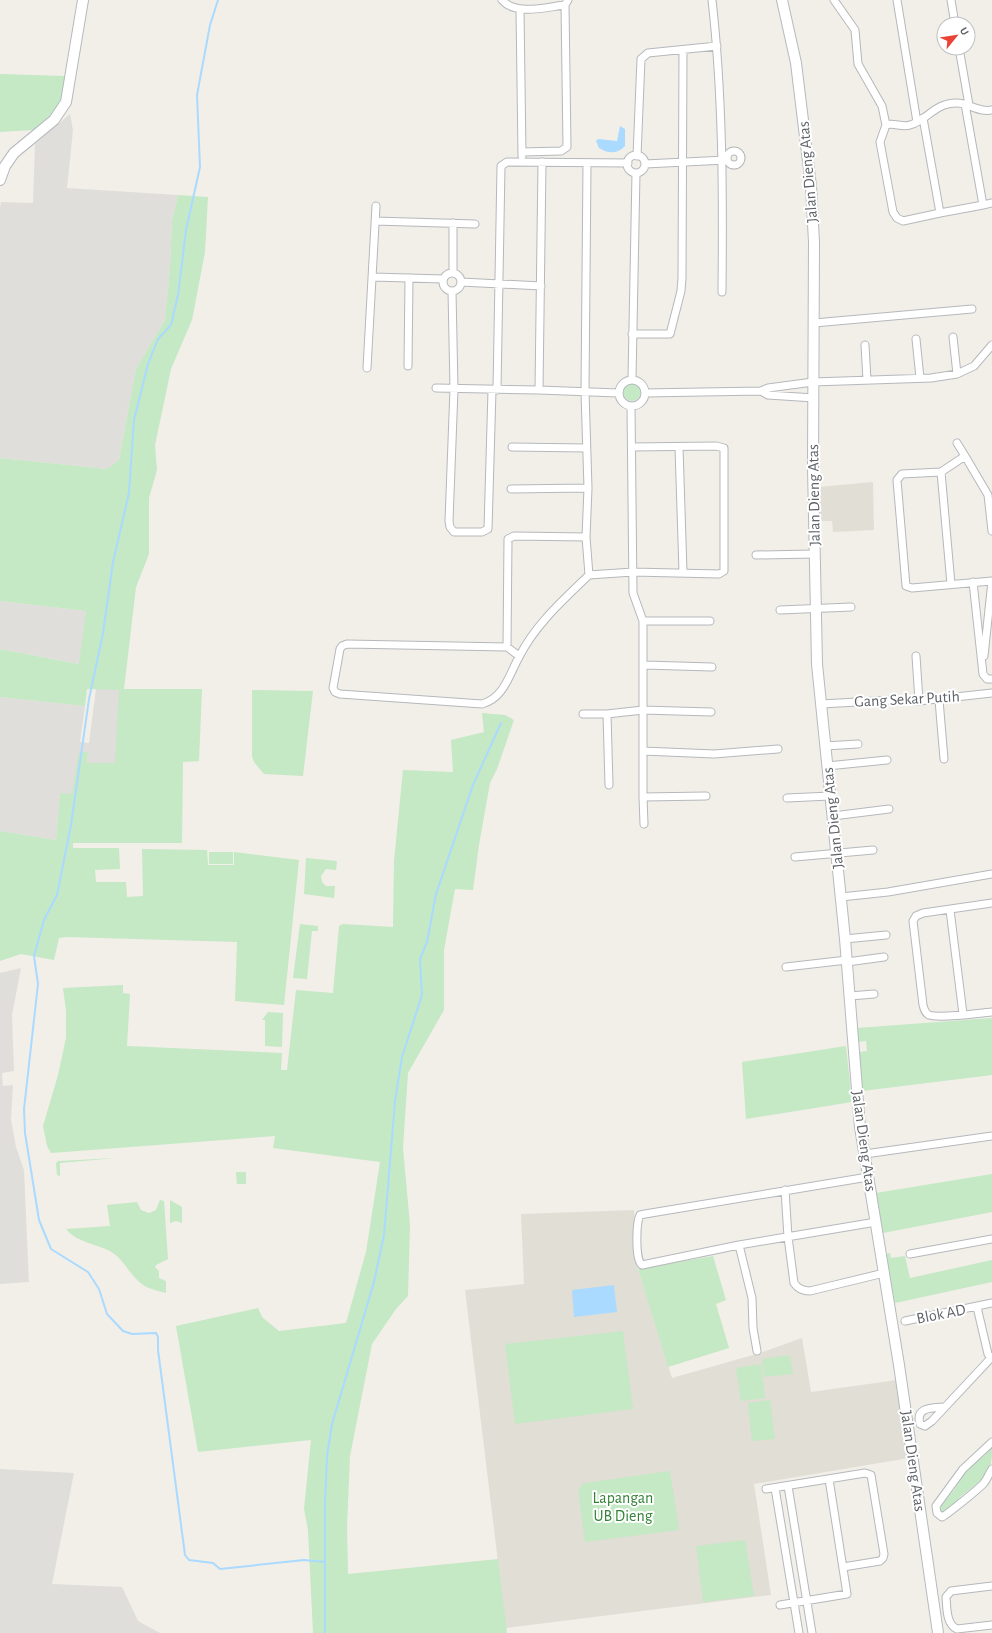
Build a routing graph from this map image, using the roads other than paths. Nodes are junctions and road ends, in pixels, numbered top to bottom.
1 (83, 0) edge
2 (502, 0) edge
3 (712, 0) edge
4 (782, 0) edge
5 (834, 0) edge
6 (897, 0) edge
7 (951, 0) edge
8 (566, 3) edge
9 (520, 9) junction
10 (954, 16) edge
11 (717, 46) junction
12 (683, 50) junction
13 (960, 56) edge
14 (967, 104) junction
15 (992, 110) edge
16 (920, 120) junction
17 (886, 125) junction
18 (522, 152) junction
19 (637, 156) junction
20 (725, 160) junction
21 (684, 161) junction
22 (522, 162) junction
23 (542, 162) junction
24 (587, 163) junction
25 (628, 163) junction
26 (645, 164) junction
27 (636, 173) junction
28 (0, 180) edge
29 (992, 203) edge
30 (983, 205) junction
31 (376, 206) dead end
32 (940, 213) junction
33 (375, 221) junction
34 (453, 223) junction
35 (475, 224) dead end
36 (453, 272) junction
37 (373, 277) junction
38 (409, 278) junction
39 (443, 279) junction
40 (461, 282) junction
41 (499, 284) junction
42 (541, 286) junction
43 (452, 291) junction
44 (722, 292) dead end
45 (972, 310) dead end
46 (814, 323) junction
47 (632, 334) junction
48 (953, 337) dead end
49 (916, 339) dead end
50 (865, 345) dead end
51 (992, 345) edge
52 (408, 366) dead end
53 (367, 368) dead end
54 (957, 374) junction
55 (920, 378) junction
56 (632, 379) junction
57 (867, 380) junction
58 (814, 382) junction
59 (793, 384) junction
60 (436, 388) dead end
61 (454, 389) junction
62 (494, 390) junction
63 (539, 390) junction
64 (761, 391) junction
65 (585, 392) junction
66 (618, 393) junction
67 (645, 393) junction
68 (793, 397) junction
69 (814, 398) junction
70 (631, 406) junction
71 (957, 443) dead end
72 (512, 447) dead end
73 (632, 447) junction
74 (679, 447) junction
75 (586, 448) junction
76 (965, 456) junction
77 (941, 472) junction
78 (588, 488) junction
79 (511, 489) dead end
80 (992, 530) edge
81 (586, 537) junction
82 (815, 554) junction
83 (756, 556) dead end
84 (633, 572) junction
85 (683, 572) junction
86 (589, 575) junction
87 (992, 581) edge
88 (973, 582) junction
89 (951, 584) junction
90 (851, 607) dead end
91 (815, 608) junction
92 (780, 610) dead end
93 (644, 621) junction
94 (710, 621) dead end
95 (507, 647) junction
96 (519, 656) junction
97 (916, 656) dead end
98 (644, 665) junction
99 (712, 667) dead end
100 (983, 670) junction
101 (992, 679) edge
102 (992, 693) edge
103 (940, 700) junction
104 (919, 701) junction
105 (821, 704) junction
106 (643, 710) junction
107 (711, 712) dead end
108 (583, 714) dead end
109 (607, 714) junction
110 (858, 744) dead end
111 (825, 746) junction
112 (778, 749) dead end
113 (643, 751) junction
114 (944, 759) dead end
115 (887, 760) dead end
116 (827, 766) junction
117 (609, 785) dead end
118 (706, 796) dead end
119 (830, 796) junction
120 (643, 797) junction
121 (787, 798) dead end
122 (889, 809) dead end
123 (833, 816) junction
124 (644, 824) dead end
125 (873, 850) dead end
126 (836, 852) junction
127 (795, 857) dead end
128 (992, 874) edge
129 (841, 897) junction
130 (992, 903) edge
131 (950, 910) junction
132 (886, 935) dead end
133 (845, 940) junction
134 (884, 957) dead end
135 (847, 961) junction
136 (786, 967) dead end
137 (874, 994) dead end
138 (850, 996) junction
139 (992, 1012) edge
140 (963, 1014) junction
141 (992, 1136) edge
142 (865, 1154) junction
143 (868, 1177) junction
144 (785, 1190) junction
145 (876, 1222) junction
146 (788, 1237) junction
147 (992, 1239) edge
148 (739, 1245) junction
149 (910, 1254) dead end
150 (884, 1273) junction
151 (992, 1304) edge
152 (977, 1307) junction
153 (904, 1321) dead end
154 (757, 1351) dead end
155 (992, 1358) edge
156 (944, 1408) dead end
157 (992, 1442) edge
158 (992, 1469) edge
159 (829, 1479) junction
160 (788, 1486) junction
161 (775, 1488) junction
162 (766, 1489) dead end
163 (843, 1567) junction
164 (992, 1586) edge
165 (806, 1600) junction
166 (794, 1602) junction
167 (780, 1605) dead end
168 (992, 1625) edge
169 (799, 1633) edge
170 (812, 1633) edge
171 (938, 1633) edge

1 - 28 street
2 - 9 street
3 - 11 street
4 - 46 street, Jalan Dieng Atas
5 - 17 street
6 - 16 street
7 - 10 street
8 - 9 street
8 - 18 street
9 - 18 street
11 - 12 street
11 - 20 street
12 - 19 street
12 - 21 street
13 - 14 street
14 - 15 street
14 - 16 street
14 - 30 street
16 - 17 street
16 - 32 street
17 - 32 street
18 - 22 street
19 - 25 street
19 - 26 street
20 - 21 street
20 - 44 street
21 - 26 street
21 - 47 street
22 - 23 street
22 - 41 street
23 - 24 street
23 - 42 street
24 - 25 street
24 - 65 street
25 - 27 street
26 - 27 street
27 - 47 street
29 - 30 street
30 - 32 street
31 - 33 street
33 - 34 street
33 - 37 street
34 - 35 street
34 - 36 street
36 - 39 street
36 - 40 street
37 - 38 street
37 - 53 street
38 - 39 street
38 - 52 street
39 - 43 street
40 - 41 street
40 - 43 street
41 - 42 street
41 - 62 street
42 - 63 street
43 - 61 street
45 - 46 street
46 - 58 street, Jalan Dieng Atas
47 - 56 street
48 - 54 street
49 - 55 street
50 - 57 street
51 - 54 street
54 - 55 street
55 - 57 street
56 - 66 street
56 - 67 street
57 - 58 street
58 - 59 street
58 - 69 street, Jalan Dieng Atas
59 - 64 street
59 - 68 street
60 - 61 street
61 - 62 street
61 - 62 street
62 - 63 street
63 - 65 street
64 - 67 street
64 - 68 street
65 - 66 street
65 - 75 street
66 - 70 street
67 - 70 street
68 - 69 street
69 - 82 street, Jalan Dieng Atas
70 - 73 street
71 - 76 street
72 - 75 street
73 - 74 street
73 - 84 street
74 - 85 street
74 - 85 street
75 - 78 street
76 - 77 street
76 - 80 street
77 - 89 street
77 - 89 street
78 - 79 street
78 - 81 street
81 - 86 street
81 - 95 street
82 - 83 street
82 - 91 street, Jalan Dieng Atas
84 - 85 street
84 - 86 street
84 - 93 street
86 - 96 street
87 - 88 street
87 - 100 street
88 - 89 street
88 - 100 street
90 - 91 street
91 - 92 street
91 - 105 street, Jalan Dieng Atas
93 - 94 street
93 - 98 street
95 - 96 street
95 - 96 street
97 - 104 street
98 - 99 street
98 - 106 street
100 - 101 street
102 - 103 street, Gang Sekar Putih
103 - 104 street, Gang Sekar Putih
103 - 114 street
104 - 105 street, Gang Sekar Putih
105 - 111 street, Jalan Dieng Atas
106 - 107 street
106 - 109 street
106 - 113 street
108 - 109 street
109 - 117 street
110 - 111 street
111 - 116 street, Jalan Dieng Atas
112 - 113 street
113 - 120 street
115 - 116 street
116 - 119 street, Jalan Dieng Atas
118 - 120 street
119 - 121 street
119 - 123 street, Jalan Dieng Atas
120 - 124 street
122 - 123 street
123 - 126 street, Jalan Dieng Atas
125 - 126 street
126 - 127 street
126 - 129 street, Jalan Dieng Atas
128 - 129 street
129 - 133 street, Jalan Dieng Atas
130 - 131 street
131 - 140 street
131 - 140 street
132 - 133 street
133 - 135 street, Jalan Dieng Atas
134 - 135 street
135 - 136 street
135 - 138 street, Jalan Dieng Atas
137 - 138 street
138 - 142 street, Jalan Dieng Atas
139 - 140 street
141 - 142 street
142 - 143 street, Jalan Dieng Atas
143 - 144 street
143 - 145 street, Jalan Dieng Atas
144 - 146 street
144 - 148 street
145 - 146 street
145 - 150 street, Jalan Dieng Atas
146 - 148 street
146 - 150 street
147 - 149 street
148 - 154 street
150 - 171 street, Jalan Dieng Atas
151 - 152 street, Blok AD
152 - 153 street, Blok AD
152 - 155 street, Blok AD
155 - 156 street, Blok AD
157 - 158 street
159 - 160 street
159 - 163 street
159 - 163 street
160 - 161 street
160 - 165 street
161 - 162 street
161 - 166 street
163 - 165 street
164 - 168 street
165 - 166 street
165 - 170 street
166 - 167 street
166 - 169 street

